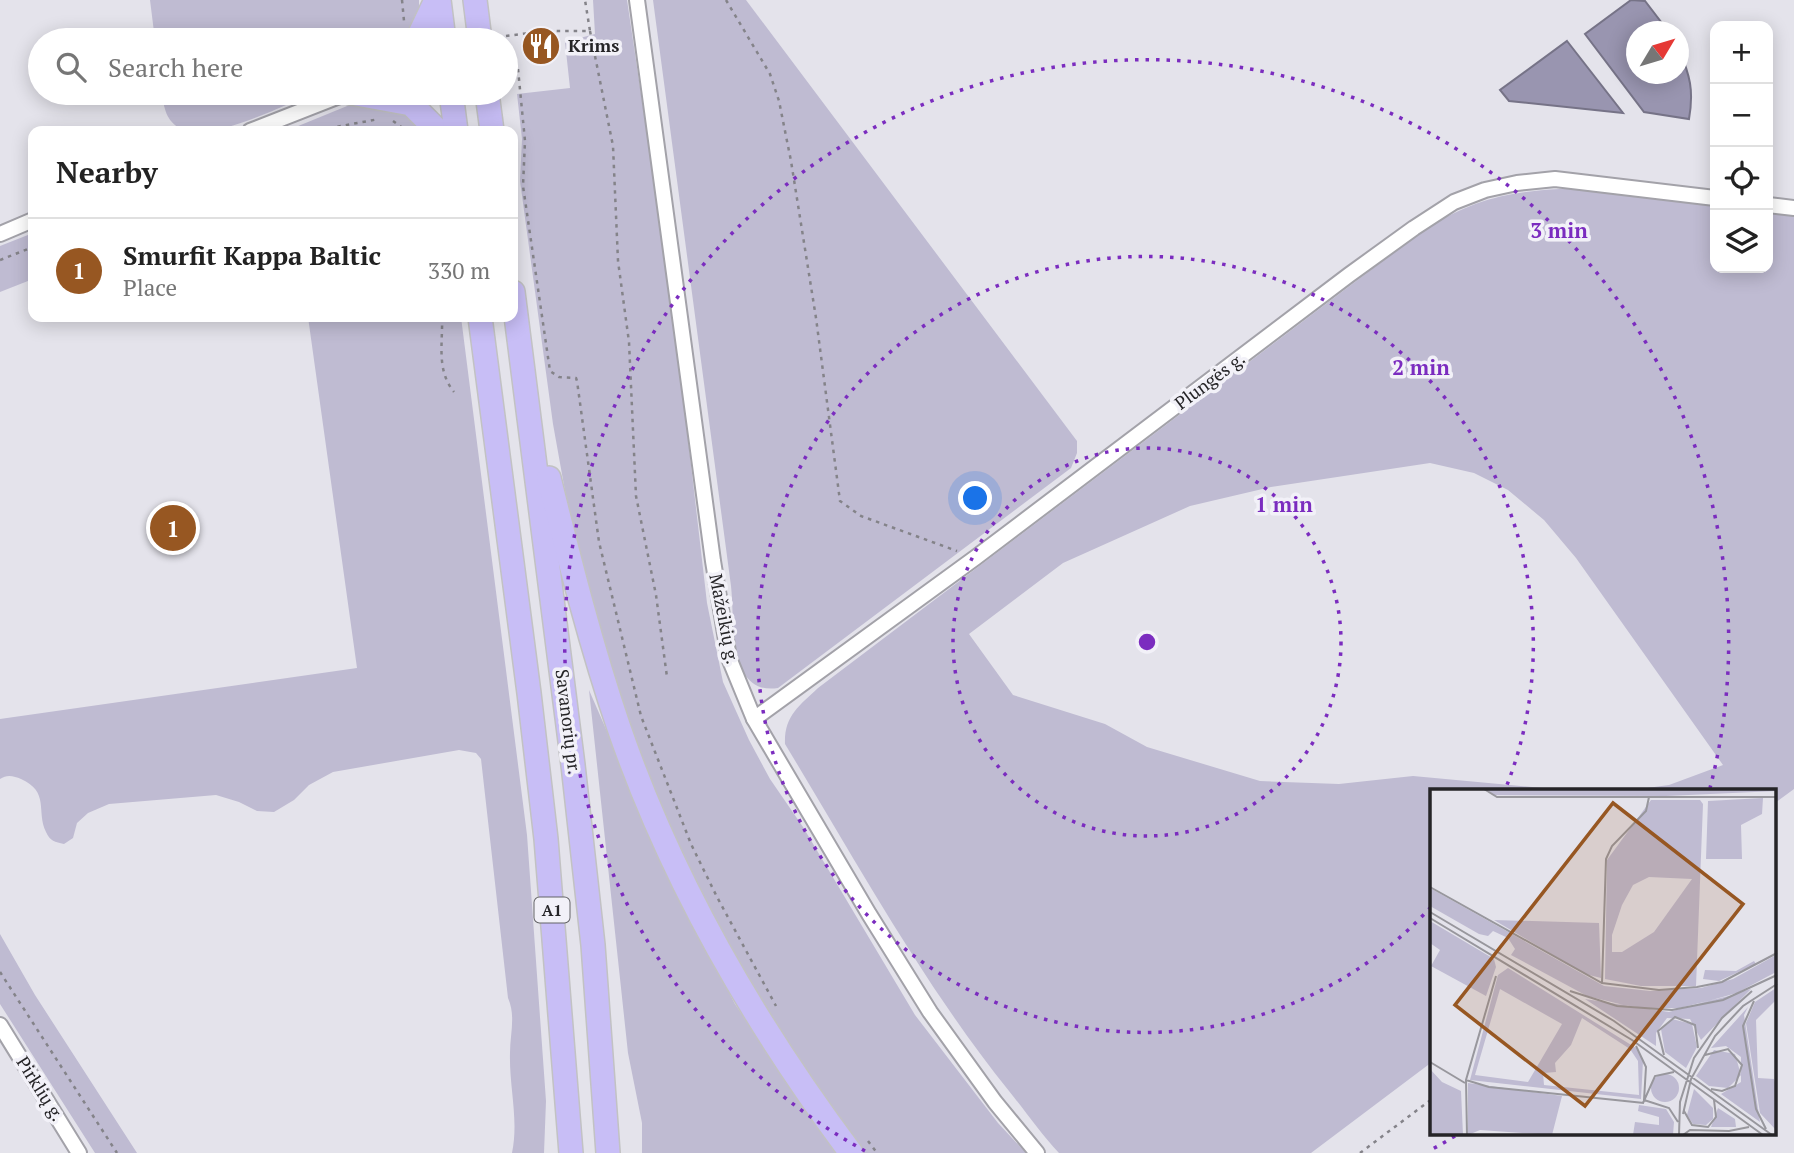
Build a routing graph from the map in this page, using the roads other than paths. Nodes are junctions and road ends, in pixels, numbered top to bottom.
1 (437, 0) edge
2 (475, 0) edge
3 (637, 0) edge
4 (414, 28) edge
5 (442, 28) edge
6 (478, 28) edge
7 (318, 105) edge
8 (412, 105) edge
9 (453, 105) edge
10 (489, 105) edge
11 (263, 126) edge
12 (434, 126) edge
13 (455, 126) edge
14 (491, 126) edge
15 (1710, 197) edge
16 (1773, 206) edge
17 (1794, 208) edge
18 (28, 222) edge
19 (0, 234) edge
20 (481, 322) edge
21 (517, 322) edge
22 (524, 381) junction
23 (754, 719) junction
24 (0, 1025) edge
25 (570, 1126) junction
26 (860, 1147) edge
27 (79, 1153) edge
28 (562, 1153) edge
29 (572, 1153) edge
30 (608, 1153) edge
31 (1037, 1153) edge

1 - 4 highway
1 - 5 highway
2 - 6 highway
3 - 23 street, Mažeikių g.
7 - 11 street
8 - 12 highway
9 - 13 highway
10 - 14 highway
15 - 23 street, Plungės g.
16 - 17 street
18 - 19 street
20 - 25 highway, Savanorių pr. / A1
21 - 22 highway, Savanorių pr. / A1
22 - 26 highway
22 - 30 highway, Savanorių pr. / A1
23 - 31 street, Mažeikių g.
24 - 27 street, Pirklių g.
25 - 28 highway
25 - 29 highway, Savanorių pr. / A1

